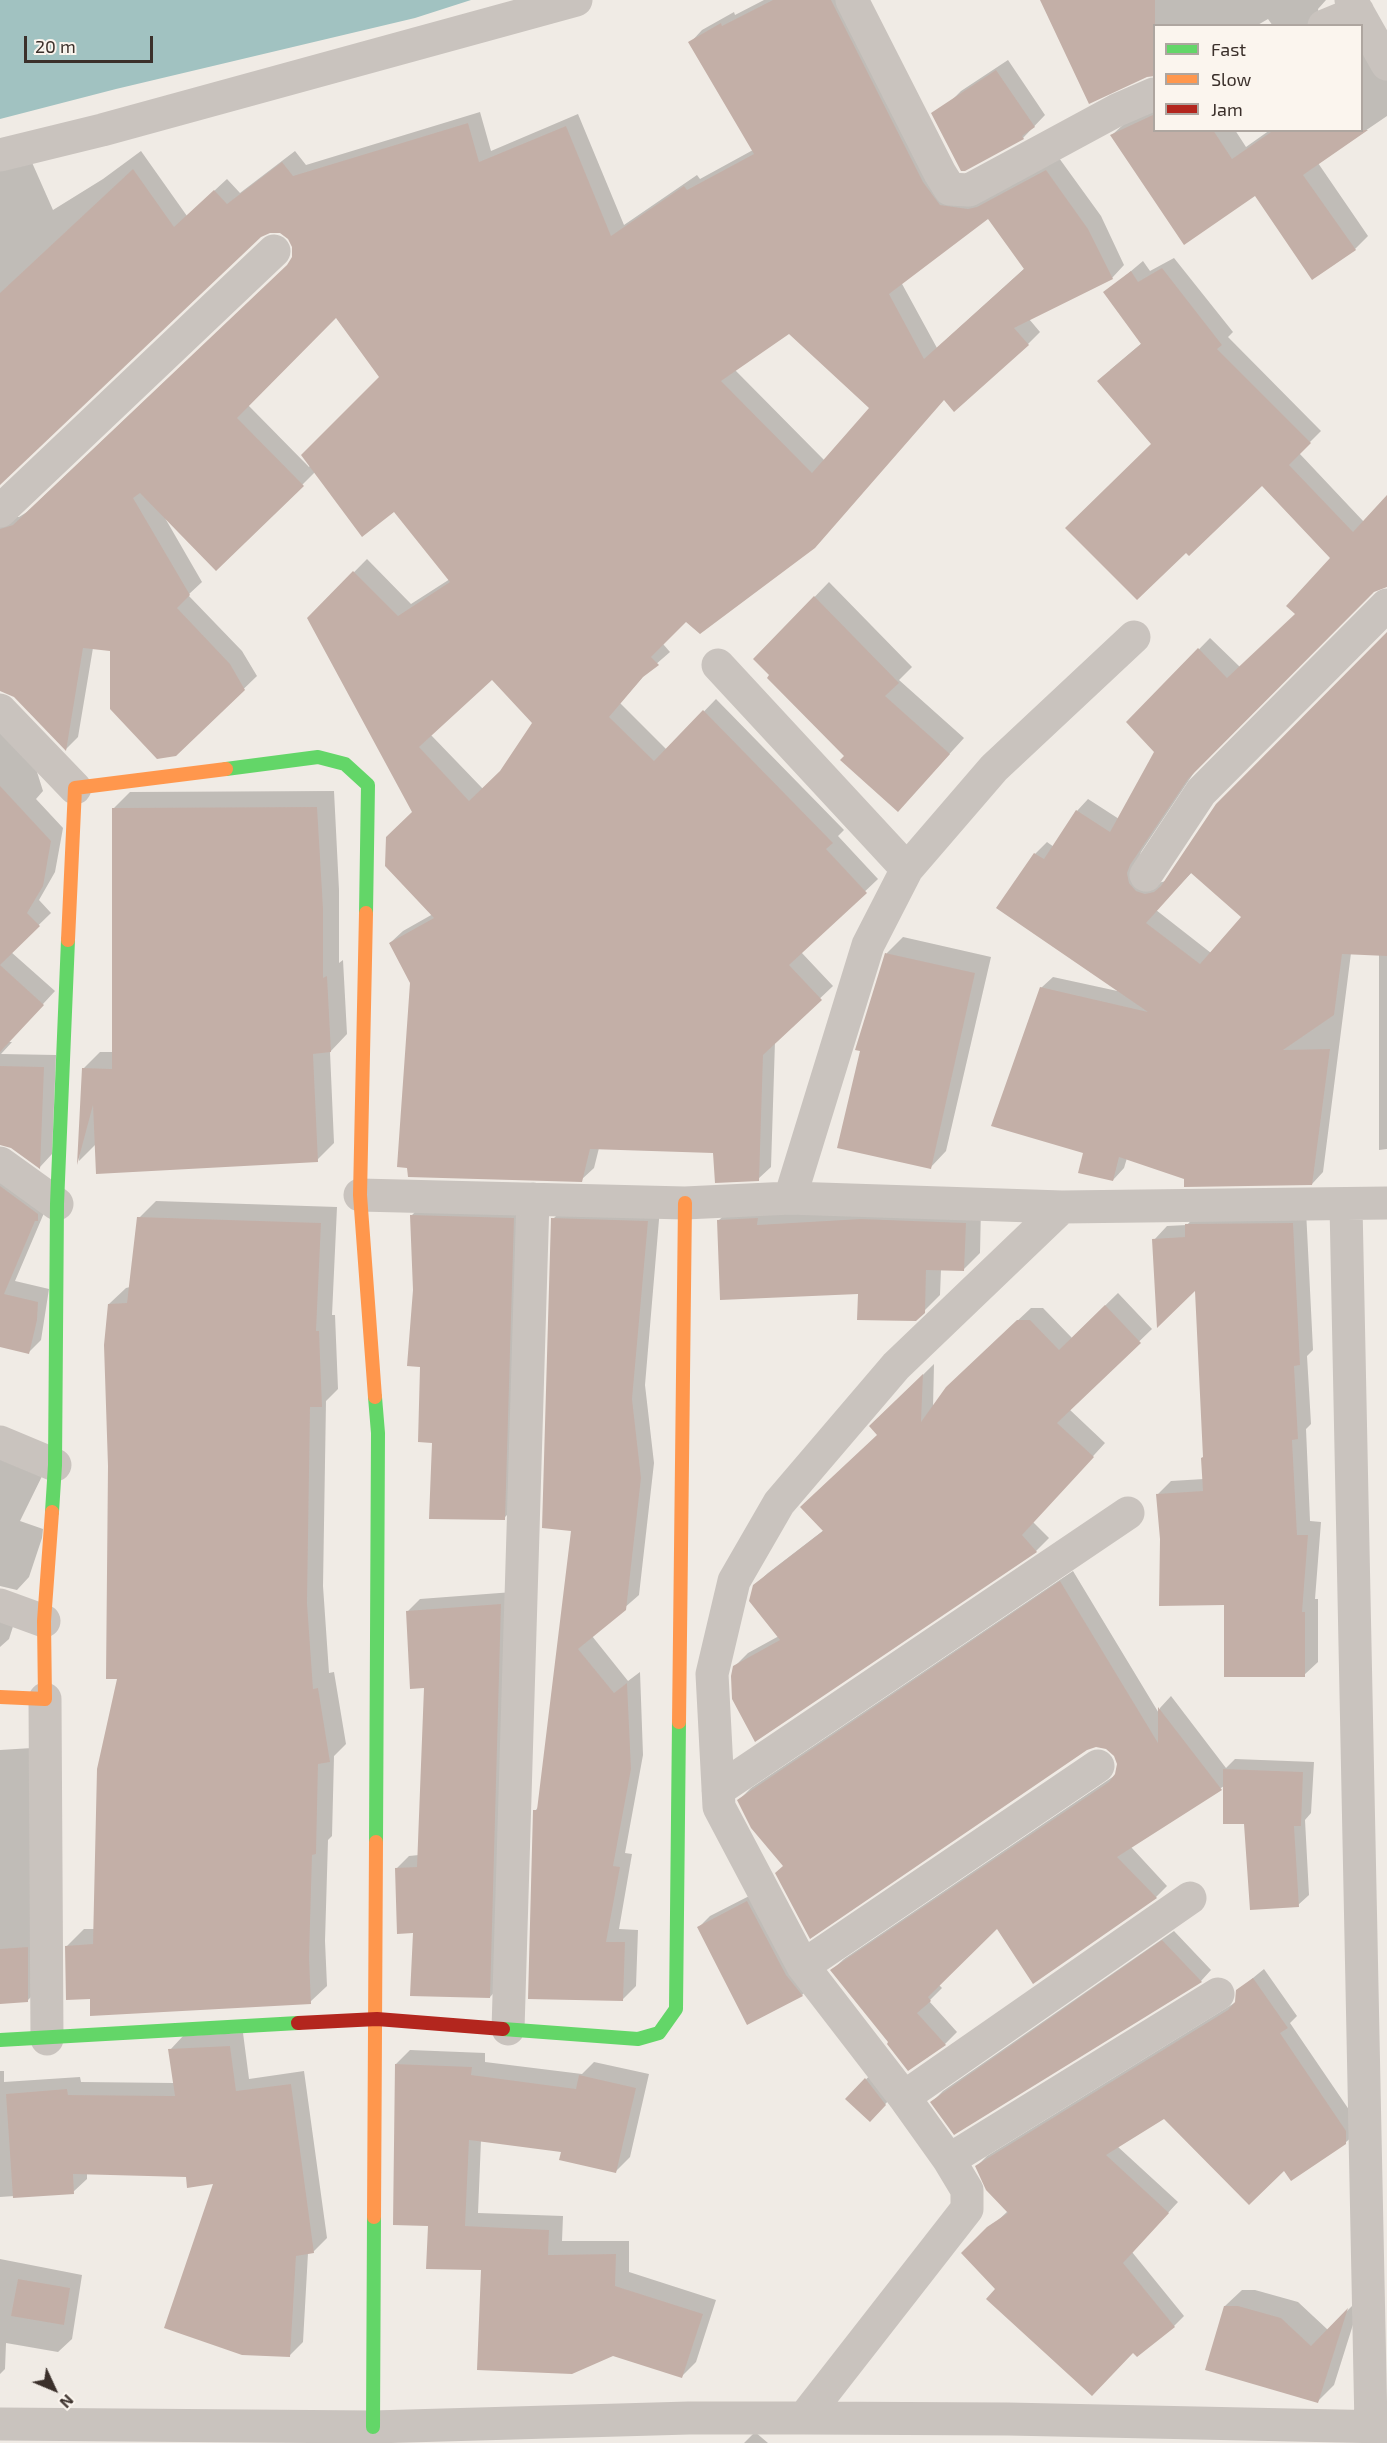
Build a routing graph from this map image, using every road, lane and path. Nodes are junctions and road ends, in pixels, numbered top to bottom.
1 (576, 0) edge
2 (852, 0) edge
3 (1355, 6) edge
4 (1327, 24) edge
5 (1387, 64) edge
6 (1153, 95) edge
7 (0, 155) edge
8 (274, 251) dead end
9 (0, 511) edge
10 (1387, 605) edge
11 (1134, 636) dead end
12 (718, 665) dead end
13 (0, 710) edge
14 (75, 788) junction
15 (908, 869) junction
16 (1146, 875) dead end
17 (0, 1163) edge
18 (360, 1195) junction
19 (790, 1198) junction
20 (533, 1200) junction
21 (685, 1203) junction
22 (1387, 1203) edge
23 (57, 1204) junction
24 (1346, 1205) junction
25 (1062, 1207) junction
26 (0, 1442) edge
27 (55, 1465) junction
28 (1128, 1513) dead end
29 (0, 1605) edge
30 (44, 1621) junction
31 (0, 1697) edge
32 (45, 1699) junction
33 (1098, 1766) dead end
34 (718, 1790) junction
35 (1190, 1898) dead end
36 (803, 1966) junction
37 (1218, 1994) dead end
38 (376, 2019) junction
39 (508, 2029) junction
40 (47, 2039) junction
41 (0, 2040) edge
42 (904, 2097) junction
43 (949, 2160) junction
44 (689, 2418) junction
45 (804, 2418) junction
46 (0, 2424) edge
47 (373, 2427) junction
48 (1379, 2427) edge
49 (1312, 2434) edge
50 (669, 2443) edge

1 - 7 street
2 - 6 street
3 - 4 street
3 - 5 street
8 - 9 street
10 - 16 street
11 - 15 street
12 - 15 street
13 - 14 street
14 - 18 street
14 - 23 street
15 - 19 street
17 - 23 street
18 - 20 street
18 - 38 street
19 - 21 street
19 - 25 street
20 - 21 street
20 - 39 street
21 - 39 street
22 - 24 street
23 - 27 street
24 - 25 street
24 - 48 street
25 - 34 street
26 - 27 street
27 - 30 street
28 - 34 street
29 - 30 street
30 - 32 street
31 - 32 street
32 - 40 street
33 - 36 street
34 - 36 street
35 - 42 street
36 - 42 street
37 - 43 street
38 - 39 street
38 - 40 street
38 - 47 street
40 - 41 street
42 - 43 street
43 - 45 street
44 - 45 street
44 - 47 street
44 - 50 street
45 - 49 street
46 - 47 street
48 - 49 street

